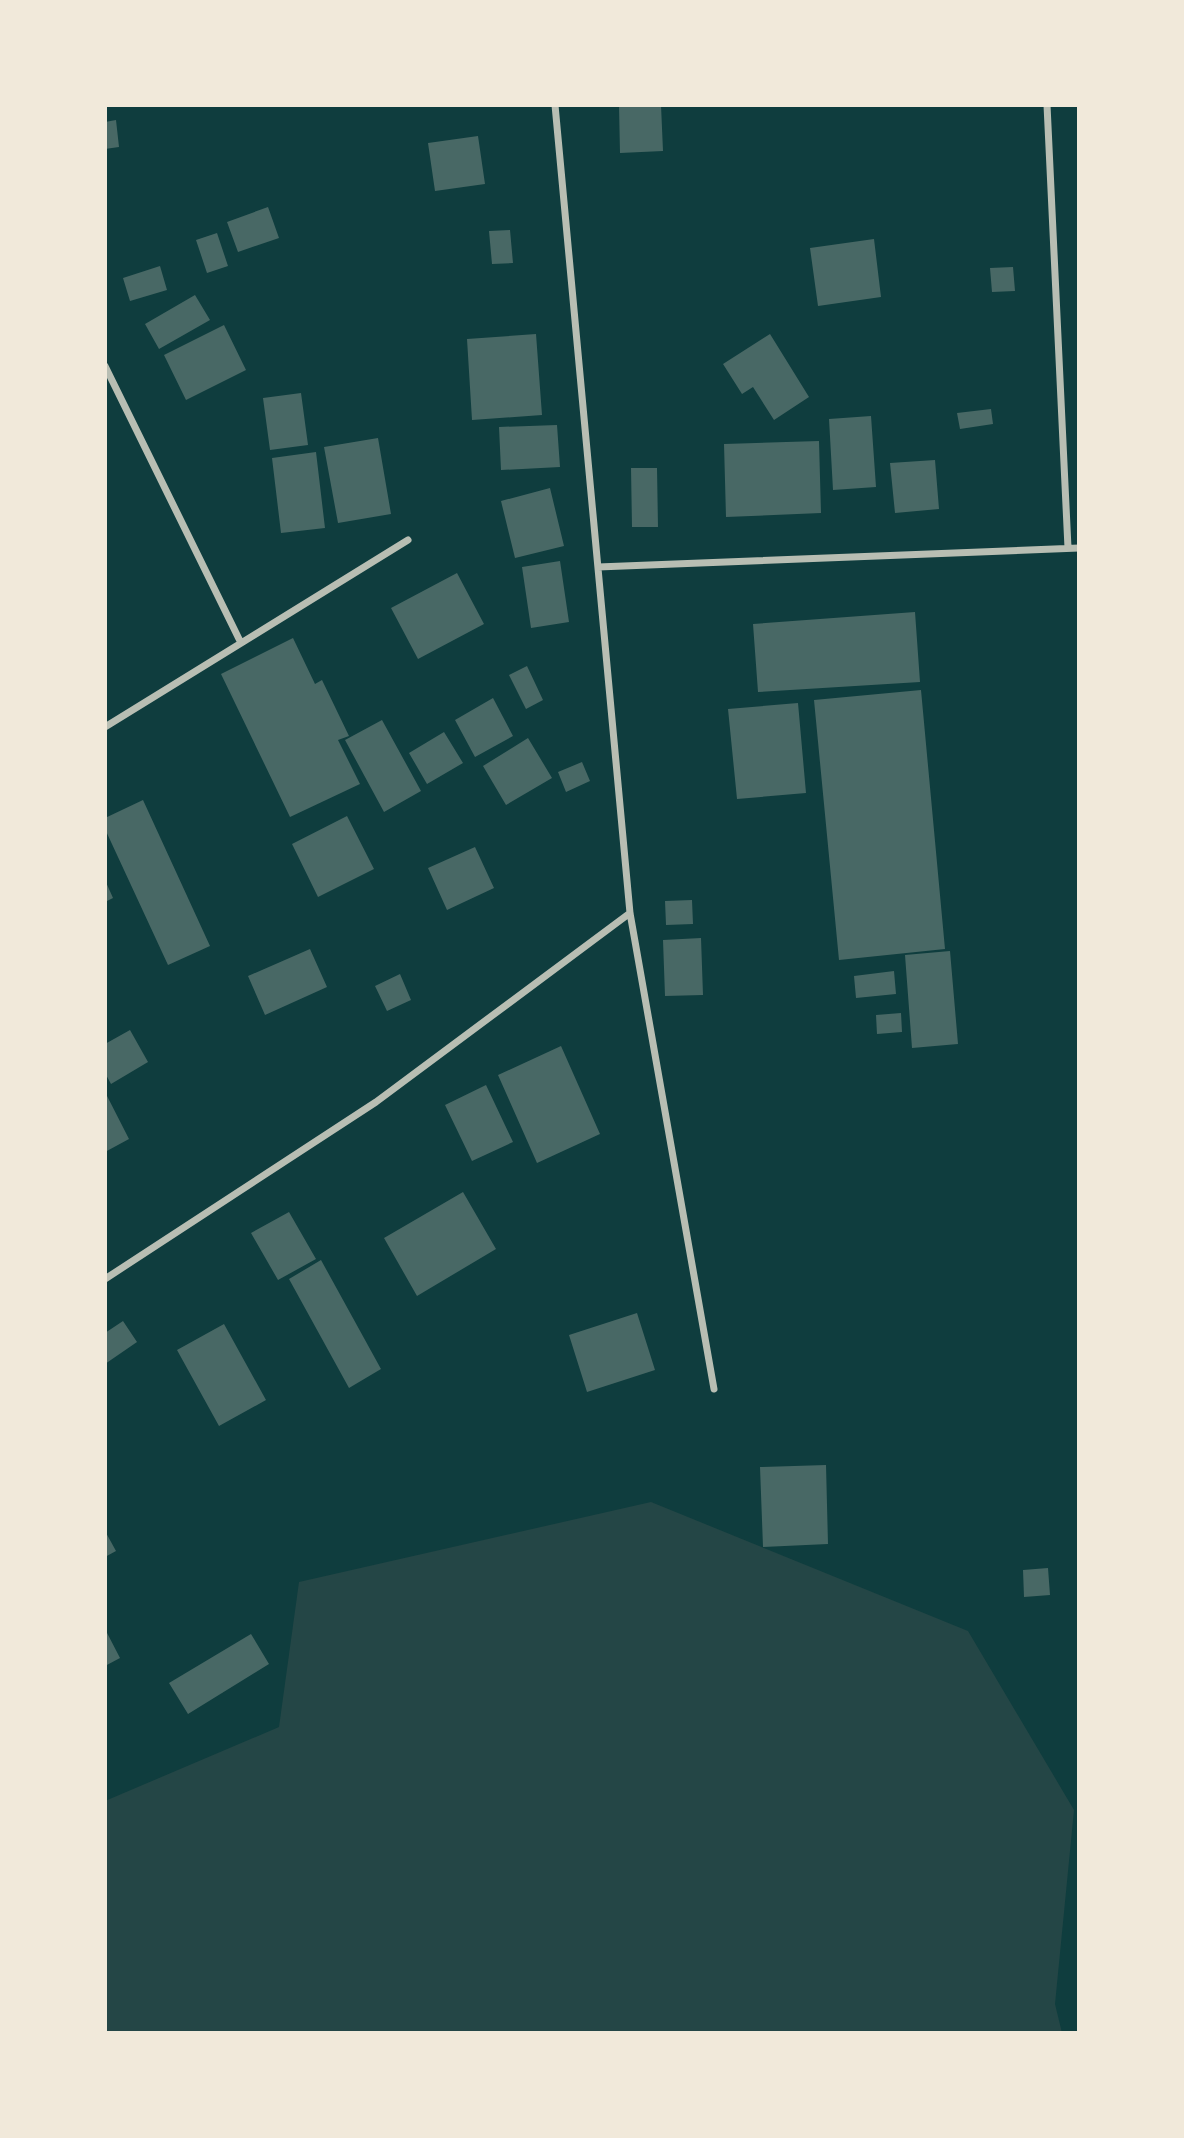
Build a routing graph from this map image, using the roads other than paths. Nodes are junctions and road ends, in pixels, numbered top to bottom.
1 (555, 105) edge
2 (1047, 105) edge
3 (105, 366) edge
4 (408, 540) dead end
5 (1068, 548) junction
6 (1079, 548) edge
7 (598, 567) junction
8 (241, 643) junction
9 (105, 727) edge
10 (630, 913) junction
11 (105, 1279) edge
12 (714, 1389) dead end

1 - 7 street
2 - 5 street
3 - 8 street
4 - 8 street
5 - 6 street
5 - 7 street
7 - 10 street
8 - 9 street
10 - 11 street
10 - 12 street

